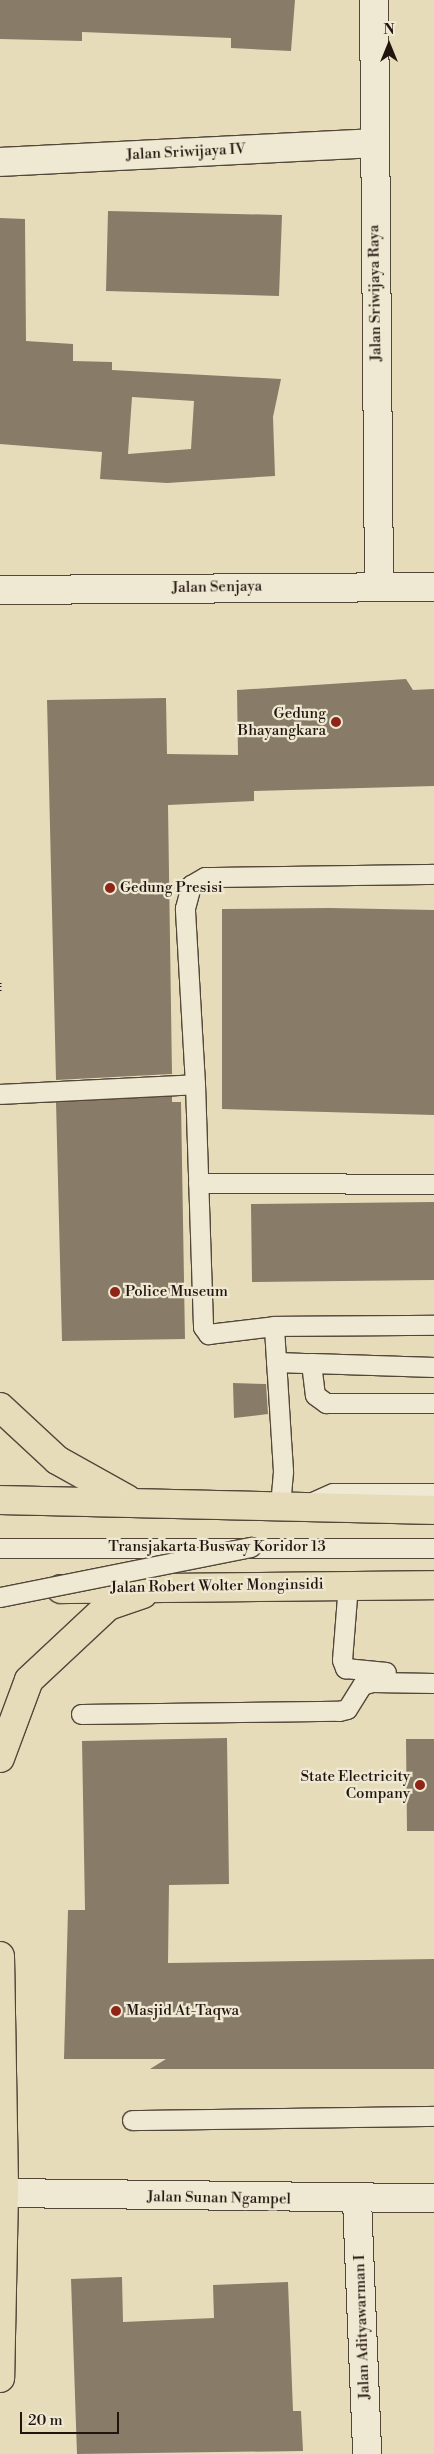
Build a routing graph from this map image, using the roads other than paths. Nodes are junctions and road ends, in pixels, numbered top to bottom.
1 (374, 0) edge
2 (373, 143) junction
3 (0, 162) edge
4 (380, 586) junction
5 (434, 587) edge
6 (0, 590) edge
7 (434, 874) edge
8 (195, 1084) junction
9 (0, 1094) edge
10 (198, 1183) junction
11 (434, 1184) edge
12 (434, 1325) edge
13 (274, 1326) junction
14 (276, 1362) junction
15 (311, 1363) junction
16 (434, 1367) edge
17 (434, 1403) edge
18 (0, 1407) edge
19 (434, 1493) edge
20 (0, 1500) edge
21 (132, 1502) junction
22 (292, 1507) junction
23 (434, 1510) edge
24 (251, 1546) junction
25 (0, 1548) edge
26 (434, 1548) edge
27 (348, 1584) junction
28 (170, 1585) junction
29 (434, 1585) edge
30 (0, 1591) edge
31 (0, 1597) edge
32 (434, 1673) edge
33 (357, 1681) junction
34 (434, 1683) edge
35 (81, 1714) dead end
36 (0, 1758) edge
37 (0, 1956) edge
38 (434, 2116) edge
39 (132, 2120) dead end
40 (4, 2193) junction
41 (434, 2198) edge
42 (357, 2200) junction
43 (0, 2378) edge
44 (367, 2454) edge

1 - 2 street, Jalan Sriwijaya Raya
2 - 3 street, Jalan Sriwijaya IV
2 - 4 street, Jalan Sriwijaya Raya
4 - 5 street, Jalan Senjaya
4 - 6 street, Jalan Senjaya
7 - 8 lane
8 - 9 lane
8 - 10 lane
10 - 11 lane
10 - 13 lane
12 - 13 lane
13 - 14 lane
14 - 15 lane
14 - 22 lane
15 - 16 lane
15 - 17 lane
18 - 21 main road
19 - 22 lane
20 - 21 main road
21 - 22 main road
22 - 23 main road
24 - 25 lane, Transjakarta Busway Koridor 13, bridge
24 - 26 lane, Transjakarta Busway Koridor 13
24 - 31 lane, bridge
27 - 28 main road, Jalan Robert Wolter Monginsidi
27 - 29 main road, Jalan Robert Wolter Monginsidi
27 - 33 lane
28 - 30 main road, Jalan Robert Wolter Monginsidi
28 - 36 main road
32 - 33 lane
33 - 34 lane
33 - 35 lane
37 - 40 main road
38 - 39 lane
40 - 42 street, Jalan Sunan Ngampel
40 - 43 main road
41 - 42 street, Jalan Sunan Ngampel
42 - 44 street, Jalan Adityawarman I

